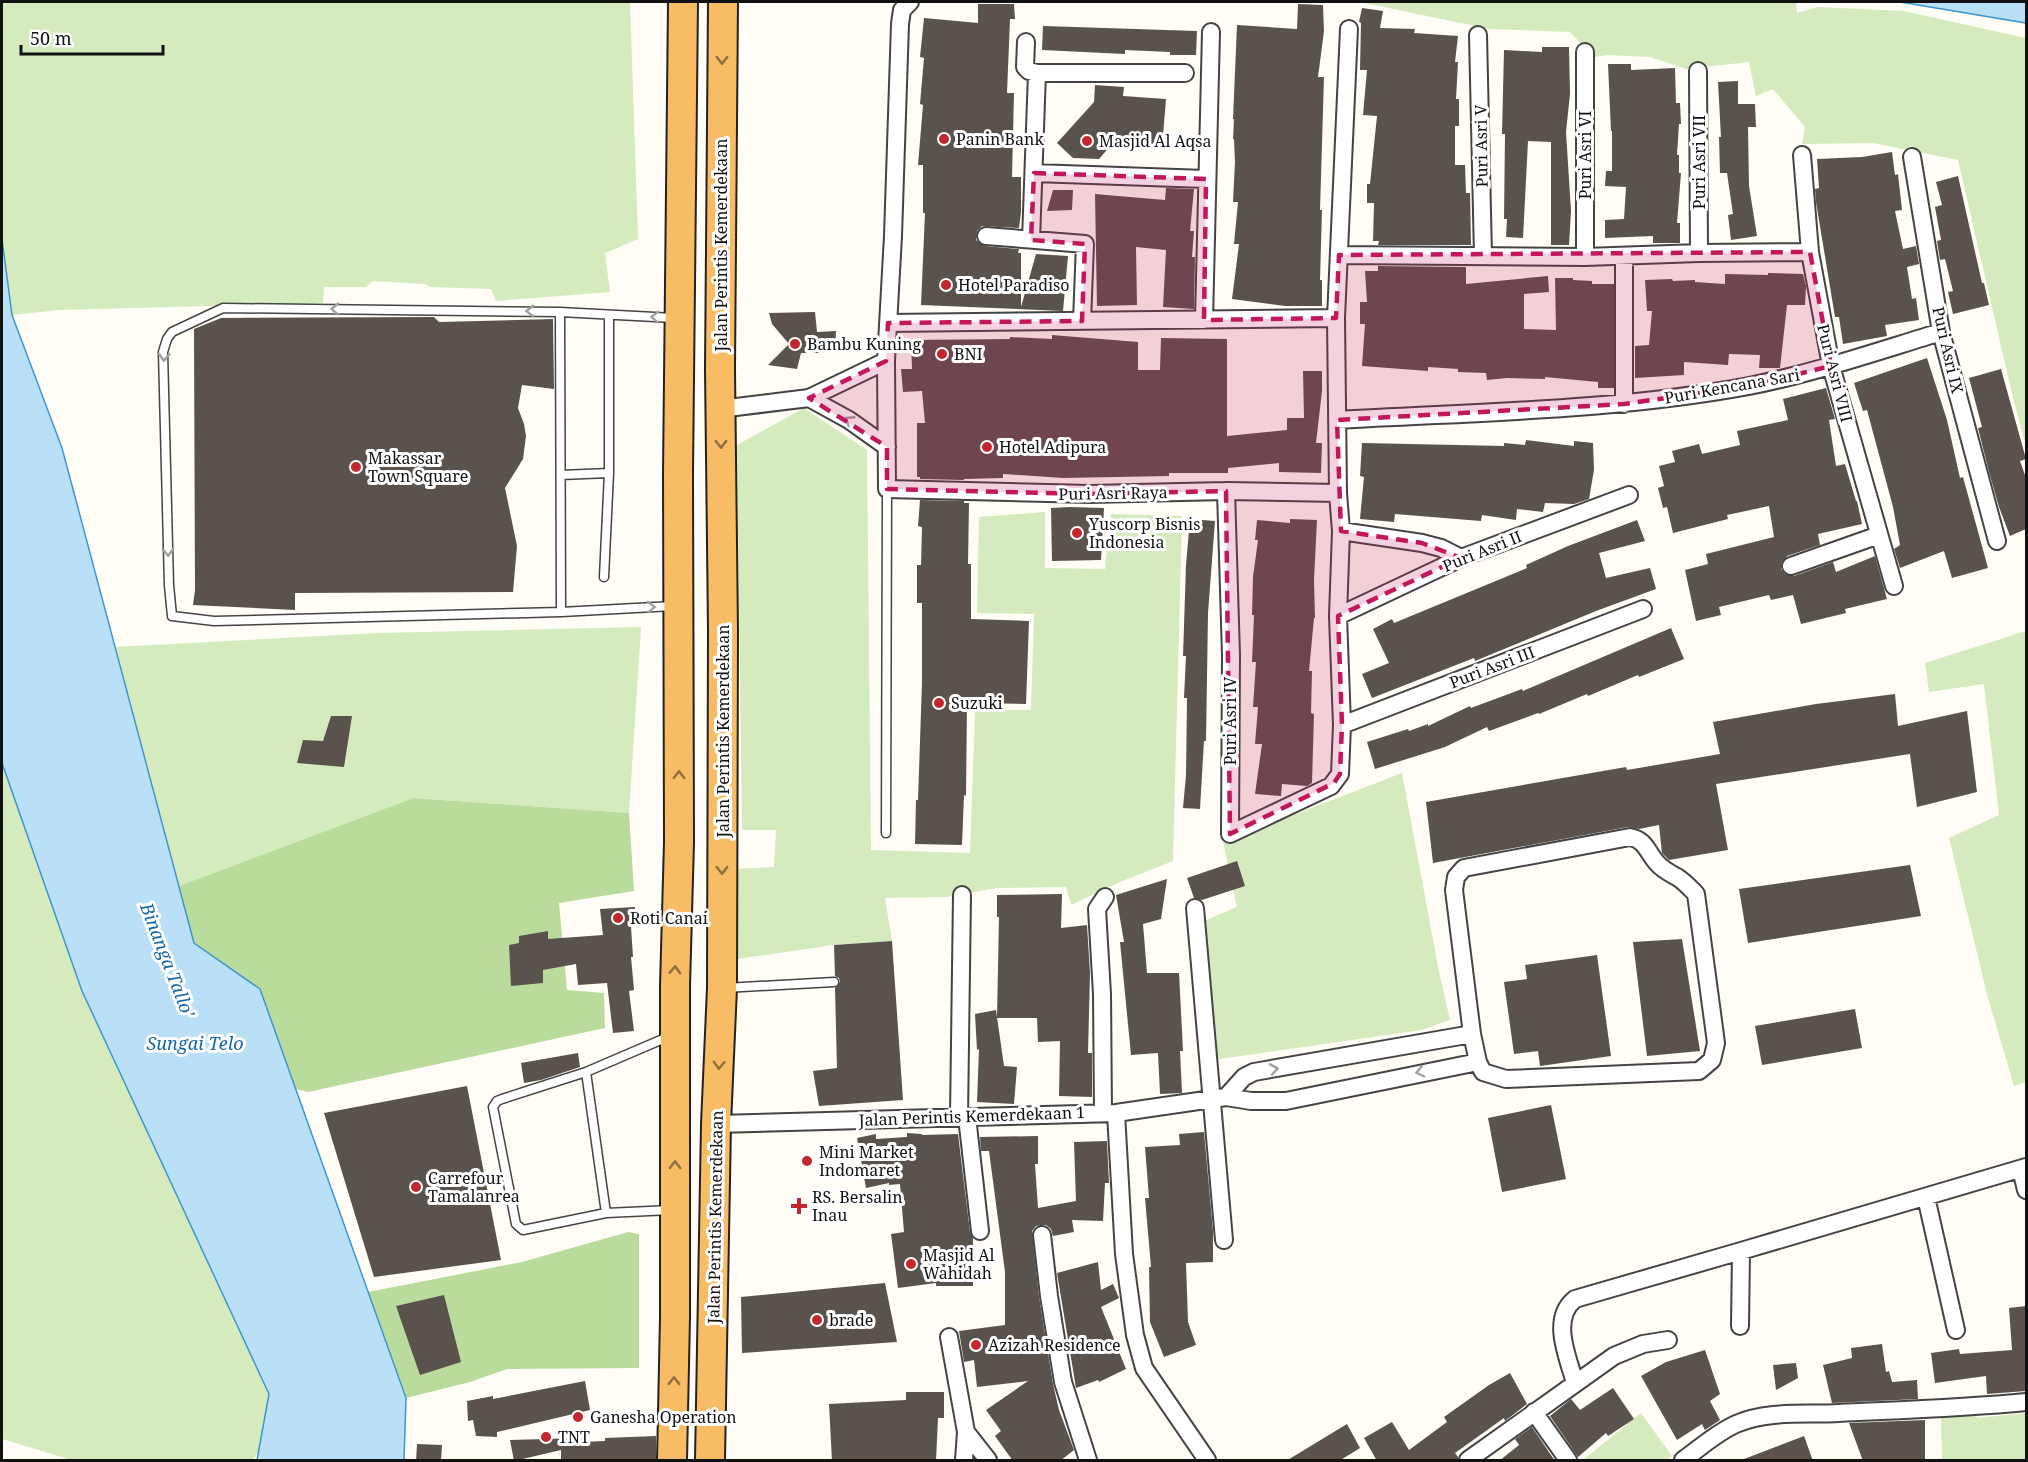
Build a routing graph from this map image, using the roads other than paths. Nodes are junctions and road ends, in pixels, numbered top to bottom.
1 (683, 2) edge
2 (723, 2) edge
3 (910, 2) edge
4 (1349, 29) dead end
5 (1211, 32) dead end
6 (1478, 34) dead end
7 (1026, 42) dead end
8 (1585, 52) dead end
9 (1698, 71) dead end
10 (1037, 73) junction
11 (1185, 73) dead end
12 (1802, 155) dead end
13 (1912, 157) dead end
14 (1034, 174) junction
15 (1206, 179) junction
16 (986, 236) dead end
17 (1031, 240) junction
18 (1810, 252) junction
19 (1699, 253) junction
20 (1339, 255) junction
21 (1483, 256) junction
22 (1624, 256) junction
23 (1585, 257) junction
24 (560, 312) junction
25 (609, 315) junction
26 (680, 318) junction
27 (1336, 318) junction
28 (1204, 320) junction
29 (1082, 321) junction
30 (888, 323) junction
31 (1941, 332) junction
32 (886, 361) junction
33 (1831, 366) junction
34 (809, 398) junction
35 (1624, 404) junction
36 (720, 409) junction
37 (1337, 420) junction
38 (887, 447) junction
39 (609, 473) junction
40 (561, 475) junction
41 (887, 489) junction
42 (1226, 491) junction
43 (1338, 493) junction
44 (1629, 495) dead end
45 (1341, 531) junction
46 (1879, 535) junction
47 (1997, 541) dead end
48 (1461, 558) junction
49 (1791, 566) dead end
50 (604, 577) dead end
51 (1894, 586) dead end
52 (680, 606) junction
53 (1643, 609) dead end
54 (561, 612) junction
55 (1338, 616) junction
56 (1342, 725) junction
57 (886, 833) dead end
58 (962, 895) dead end
59 (1105, 897) dead end
60 (1195, 908) dead end
61 (834, 982) dead end
62 (722, 988) junction
63 (676, 1033) junction
64 (1472, 1034) junction
65 (1478, 1062) junction
66 (586, 1072) junction
67 (1219, 1098) junction
68 (1109, 1112) junction
69 (963, 1117) junction
70 (716, 1124) junction
71 (2024, 1168) edge
72 (2026, 1190) edge
73 (1926, 1197) junction
74 (674, 1210) junction
75 (606, 1213) junction
76 (980, 1231) dead end
77 (1042, 1235) dead end
78 (1224, 1240) dead end
79 (1741, 1251) junction
80 (675, 1317) junction
81 (714, 1317) junction
82 (1740, 1326) dead end
83 (1956, 1330) dead end
84 (949, 1337) dead end
85 (1668, 1340) dead end
86 (1575, 1383) junction
87 (2026, 1402) edge
88 (1534, 1412) junction
89 (966, 1432) junction
90 (672, 1461) edge
91 (710, 1461) edge
92 (964, 1461) edge
93 (988, 1461) edge
94 (1088, 1461) edge
95 (1207, 1461) edge
96 (1468, 1461) edge
97 (1568, 1461) edge
98 (1683, 1461) edge

1 - 26 highway
2 -> 36 highway, Jalan Perintis Kemerdekaan
3 - 30 street
4 - 20 street
5 - 15 street
6 - 21 street, Puri Asri V
7 - 10 street
8 - 23 street, Puri Asri VI
9 - 19 street, Puri Asri VII
10 - 11 street
10 - 14 street
12 - 18 street, Puri Asri VIII
13 - 31 street, Puri Asri IX
14 - 15 street
14 - 17 street
15 - 28 street
16 - 17 street
17 - 29 street
18 - 19 street
18 - 33 street, Puri Asri VIII
19 - 22 street
20 - 21 street
20 - 27 street
21 - 23 street
22 - 23 street
22 - 35 street
24 - 25 lane
24 - 40 lane
24 -> 54 lane
26 -> 25 lane
25 - 39 lane
26 - 52 highway
27 - 28 street
27 - 37 street
28 - 29 street
29 - 30 street
30 - 32 street
31 - 33 street, Puri Kencana Sari
31 - 47 street, Puri Asri IX
32 - 34 street
32 - 38 street
33 - 35 street, Puri Kencana Sari
33 - 46 street, Puri Asri VIII
34 - 36 street
38 -> 34 street
35 - 37 street, Puri Kencana Sari
36 -> 62 highway, Jalan Perintis Kemerdekaan
37 - 43 street
38 - 41 street
39 - 40 lane
39 - 50 lane
40 - 54 lane
41 - 42 street, Puri Asri Raya
41 - 57 lane
42 - 43 street, Puri Asri Raya
42 - 56 street, Puri Asri IV
43 - 45 street
44 - 48 street, Puri Asri II
45 - 48 street
45 - 55 street
46 - 49 street
46 - 51 street, Puri Asri VIII
48 - 55 street, Puri Asri II
54 -> 52 lane
63 -> 52 highway
53 - 56 street, Puri Asri III
55 - 56 street
58 - 69 street
59 - 68 street
60 - 67 street
61 - 62 lane
62 -> 70 highway, Jalan Perintis Kemerdekaan
63 - 66 lane
74 -> 63 highway
64 - 65 street
64 - 65 street
67 -> 64 street
65 -> 67 street, Jalan Perintis Kemerdekaan 1
66 - 75 lane
66 - 75 lane
67 - 68 street, Jalan Perintis Kemerdekaan 1
67 - 78 street
68 - 69 street, Jalan Perintis Kemerdekaan 1
68 - 95 street
69 - 70 street, Jalan Perintis Kemerdekaan 1
69 - 76 street
70 - 81 highway, Jalan Perintis Kemerdekaan
71 - 72 street
71 - 73 street
73 - 79 street
73 - 83 street
74 - 75 lane
74 - 80 highway
77 - 94 street
79 - 82 street
79 - 86 street
80 - 81 highway
90 -> 80 highway
81 - 91 highway, Jalan Perintis Kemerdekaan
84 - 89 street
85 - 86 street
86 - 88 street
87 - 98 street
88 - 96 street
88 - 97 street
89 - 92 street
89 - 93 street

